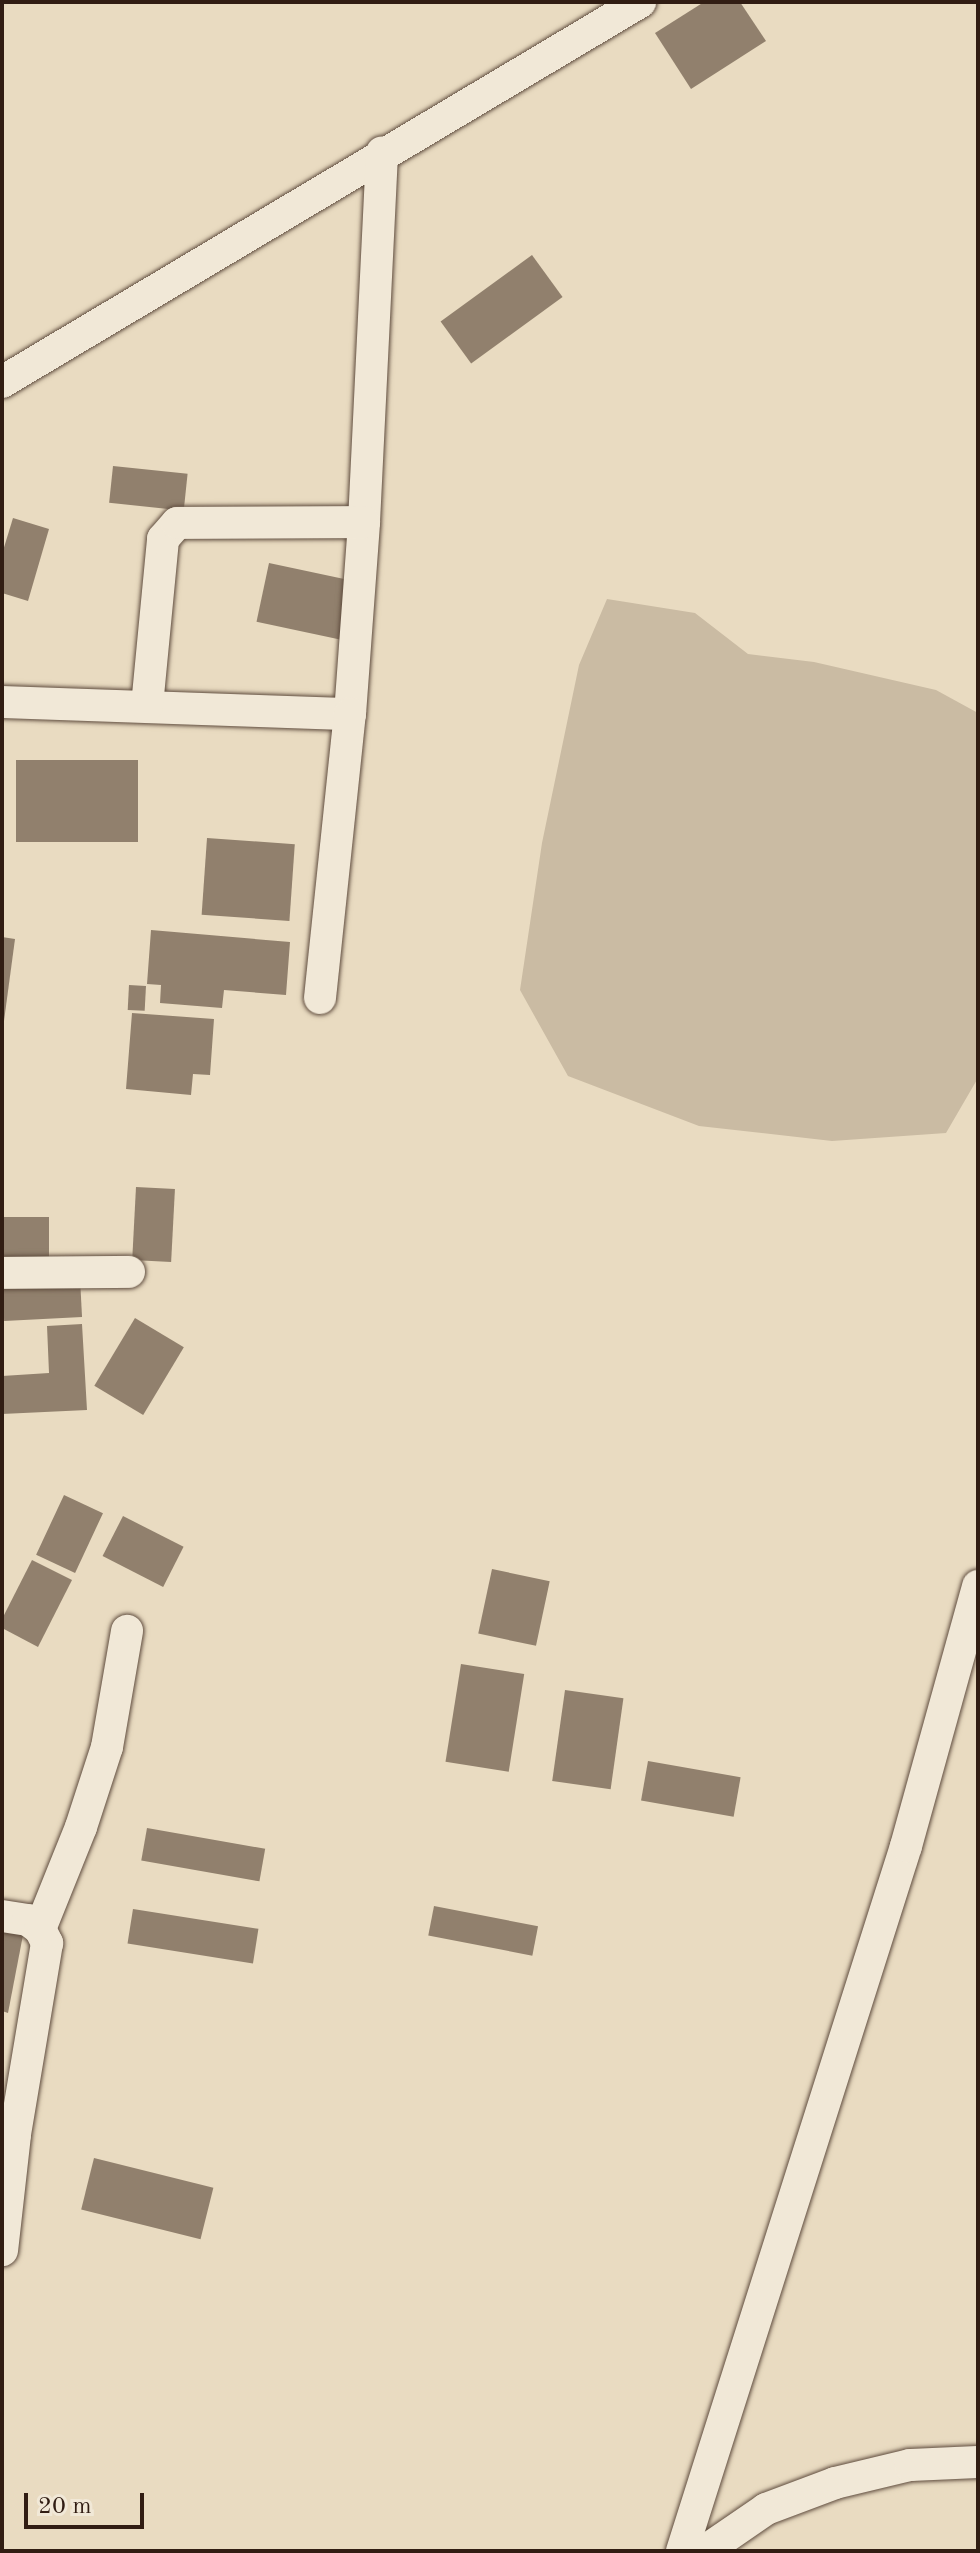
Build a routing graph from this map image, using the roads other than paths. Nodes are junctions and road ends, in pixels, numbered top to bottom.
1 (640, 2) edge
2 (382, 152) junction
3 (2, 382) edge
4 (364, 522) junction
5 (2, 702) edge
6 (147, 706) junction
7 (350, 714) junction
8 (320, 998) dead end
9 (129, 1272) dead end
10 (2, 1273) edge
11 (978, 1586) edge
12 (127, 1631) dead end
13 (2, 1916) edge
14 (40, 1929) junction
15 (2, 2250) edge
16 (978, 2462) edge
17 (682, 2551) edge
18 (705, 2551) edge

1 - 2 street
2 - 3 street
2 - 4 street
4 - 6 street
4 - 7 street
5 - 6 street
6 - 7 street
7 - 8 street
9 - 10 street
11 - 17 street
12 - 14 street
13 - 14 street
14 - 15 street
16 - 18 street

